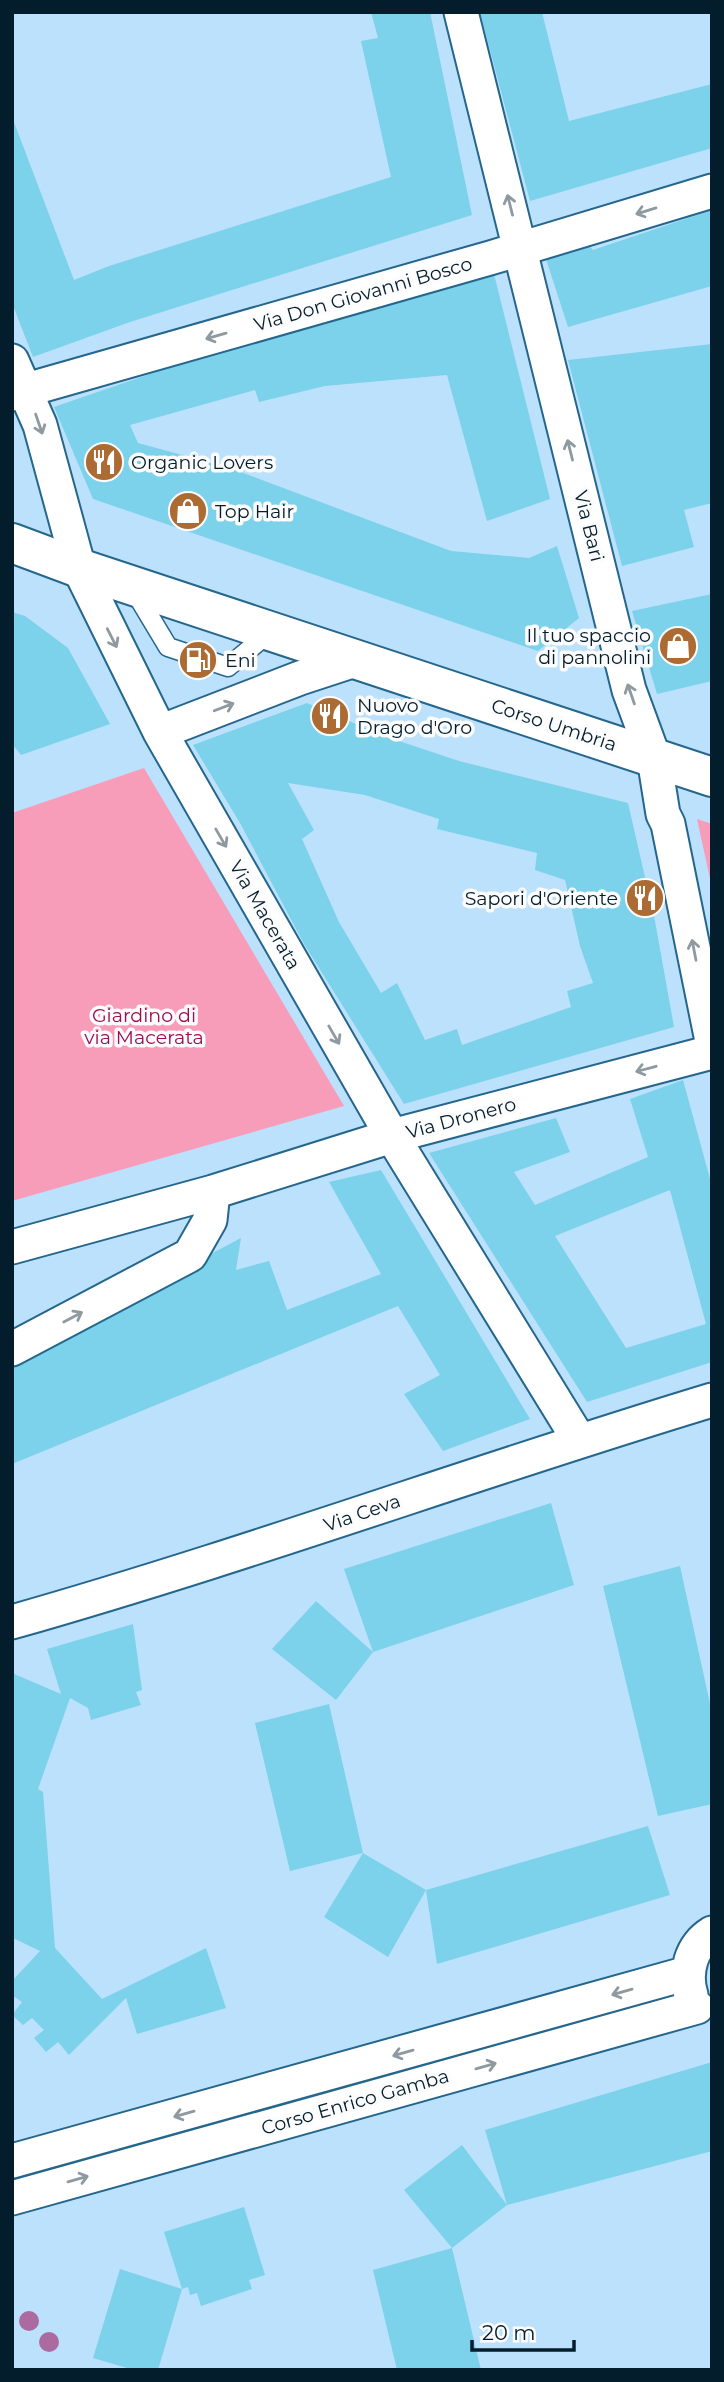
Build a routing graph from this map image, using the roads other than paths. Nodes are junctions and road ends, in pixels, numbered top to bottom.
1 (461, 12) edge
2 (712, 191) edge
3 (522, 249) junction
4 (17, 382) edge
5 (12, 542) edge
6 (79, 568) junction
7 (355, 660) junction
8 (160, 732) junction
9 (654, 758) junction
10 (712, 777) edge
11 (712, 1041) edge
12 (712, 1052) edge
13 (392, 1136) junction
14 (213, 1192) junction
15 (12, 1247) edge
16 (12, 1349) edge
17 (712, 1400) edge
18 (579, 1440) junction
19 (12, 1622) edge
20 (712, 1933) edge
21 (688, 1973) junction
22 (704, 2013) edge
23 (12, 2161) edge
24 (12, 2198) edge

3 -> 1 street, Via Bari
2 -> 3 street, Via Don Giovanni Bosco
3 -> 4 street, Via Don Giovanni Bosco
9 -> 3 street, Via Bari
4 -> 6 street, Via Macerata
5 - 6 main road, Corso Umbria
6 - 7 main road, Corso Umbria
6 -> 8 street, Via Macerata
8 -> 7 street
7 - 9 main road, Corso Umbria
8 -> 13 street, Via Macerata
9 - 10 main road, Corso Umbria
11 -> 9 street, Via Bari
12 -> 13 street, Via Dronero
13 - 14 street, Via Dronero
13 - 18 street, Via Macerata
14 - 15 street, Via Dronero
16 -> 14 street
17 - 18 street, Via Ceva
18 - 19 street, Via Ceva
20 - 21 street
21 - 22 street
21 -> 23 street, Corso Enrico Gamba
24 -> 22 street, Corso Enrico Gamba

